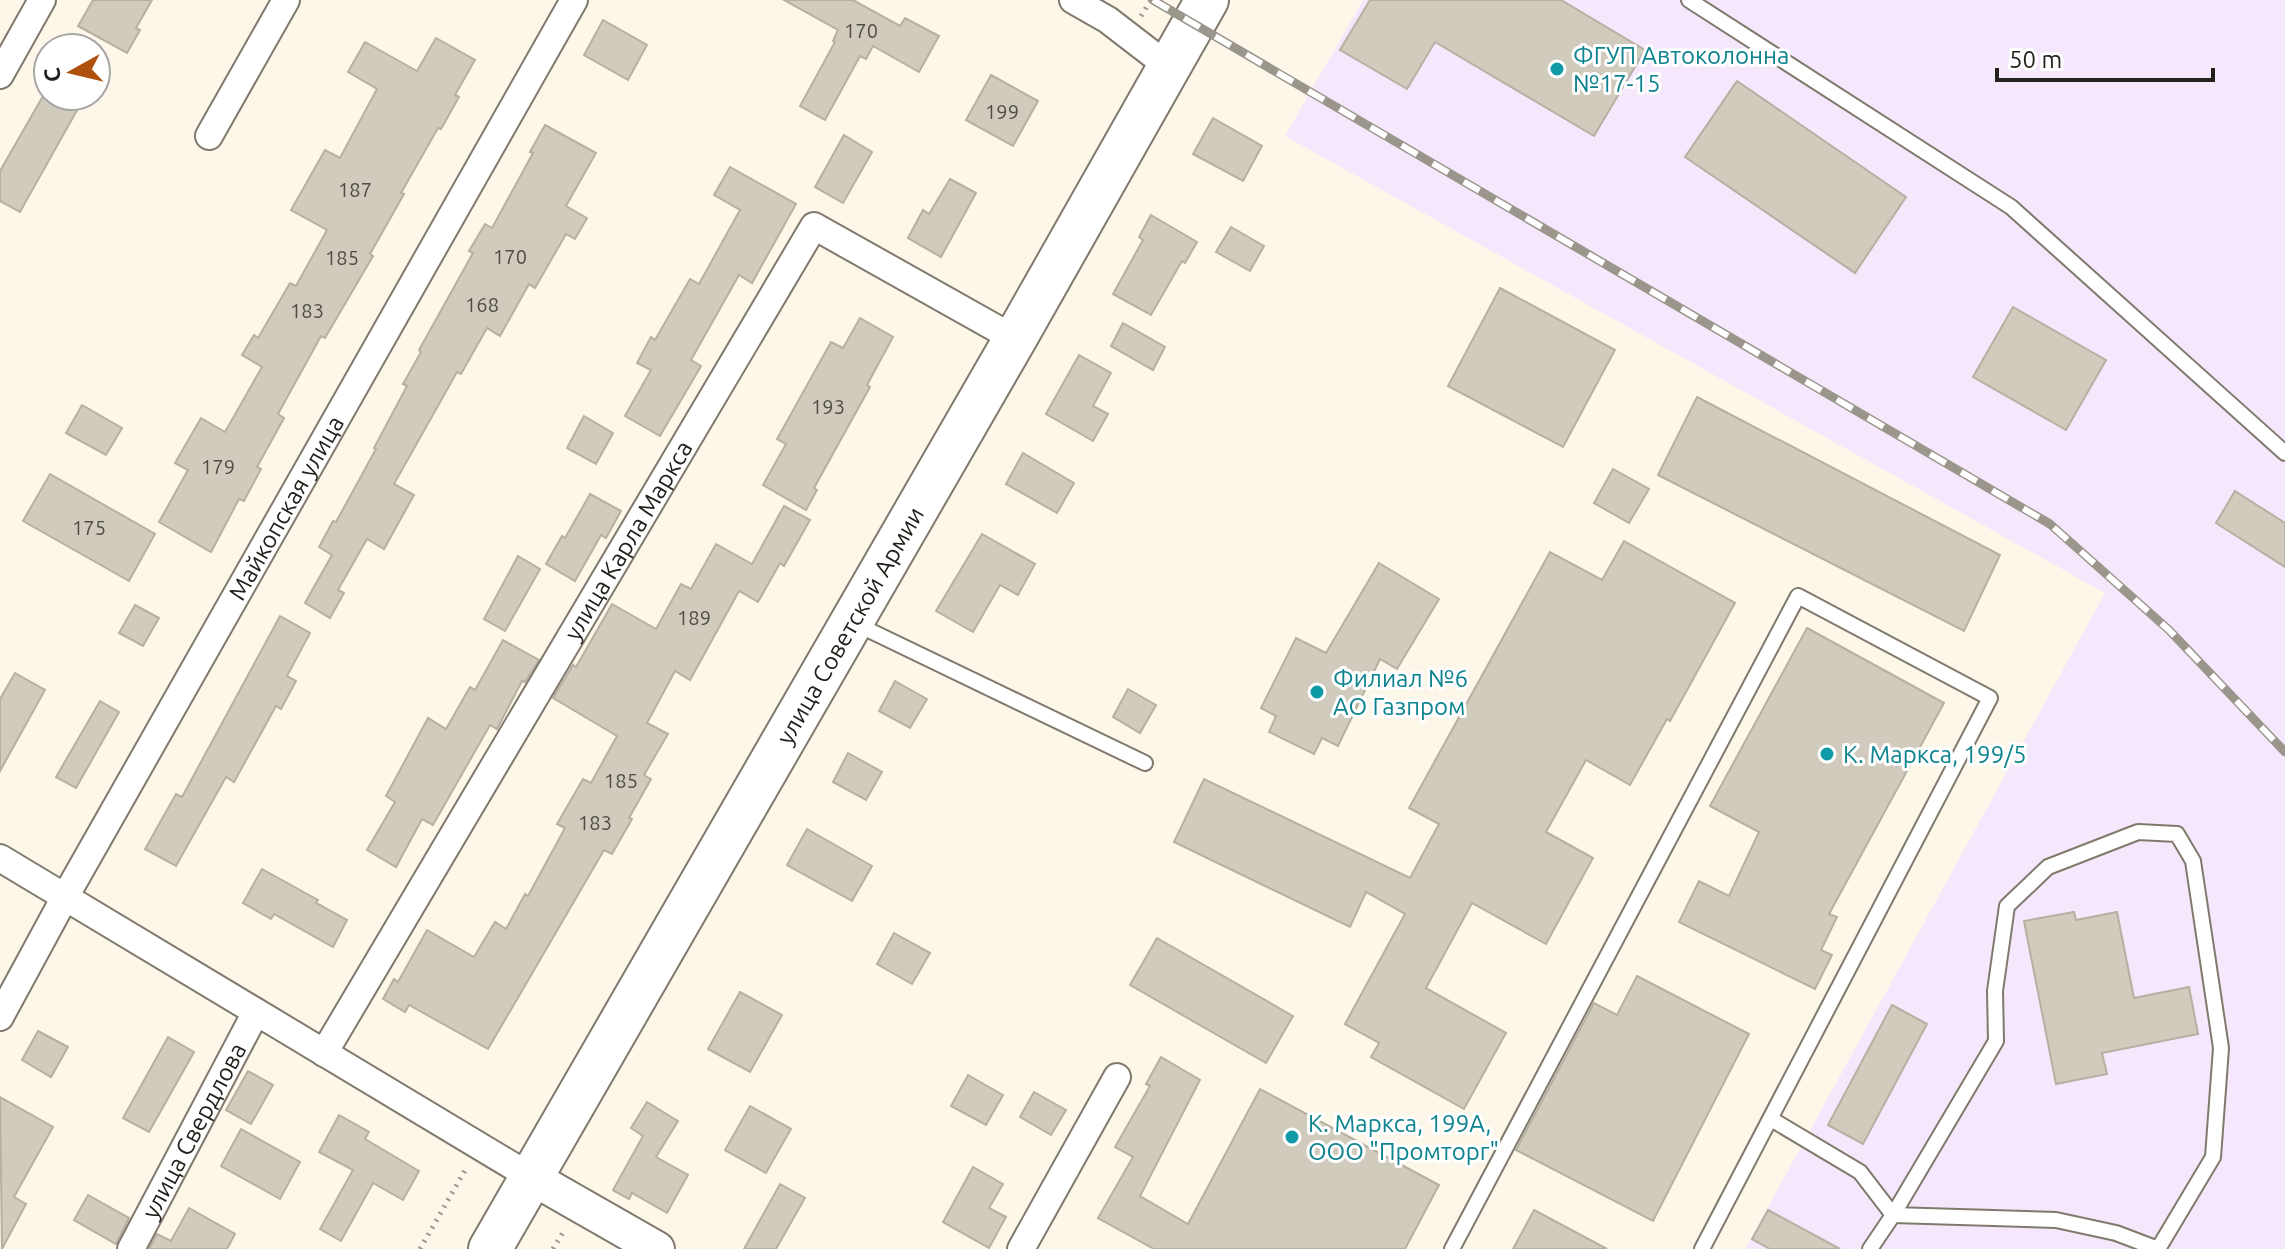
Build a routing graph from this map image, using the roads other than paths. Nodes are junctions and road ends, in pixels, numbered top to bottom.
1 (42, 0) edge
2 (286, 0) edge
3 (574, 0) edge
4 (1073, 0) edge
5 (1207, 0) edge
6 (1689, 0) edge
7 (1169, 67) junction
8 (0, 75) edge
9 (209, 136) dead end
10 (1015, 339) junction
11 (2285, 453) edge
12 (850, 621) junction
13 (1145, 763) dead end
14 (0, 858) edge
15 (65, 897) junction
16 (256, 1012) junction
17 (0, 1017) edge
18 (324, 1053) junction
19 (1117, 1077) dead end
20 (1771, 1119) junction
21 (531, 1177) junction
22 (1893, 1215) junction
23 (131, 1249) edge
24 (490, 1249) edge
25 (657, 1249) edge
26 (1021, 1249) edge
27 (1452, 1249) edge
28 (1702, 1249) edge
29 (1870, 1249) edge
30 (2158, 1249) edge

1 - 8 street
2 - 9 street
3 - 15 street, Майкопская улица
4 - 7 street
5 - 7 main road, улица Советской Армии
6 - 11 lane
7 - 10 main road, улица Советской Армии
10 - 12 main road, улица Советской Армии
10 - 18 street, улица Карла Маркса
12 - 13 lane
12 - 21 main road, улица Советской Армии
14 - 15 street
15 - 16 street
15 - 17 street, Майкопская улица
16 - 18 street
16 - 23 street, улица Свердлова
18 - 21 street
19 - 26 street
20 - 22 lane
20 - 27 lane
20 - 28 lane
21 - 24 main road, улица Советской Армии
21 - 25 street
22 - 29 lane
22 - 30 lane
22 - 30 lane

